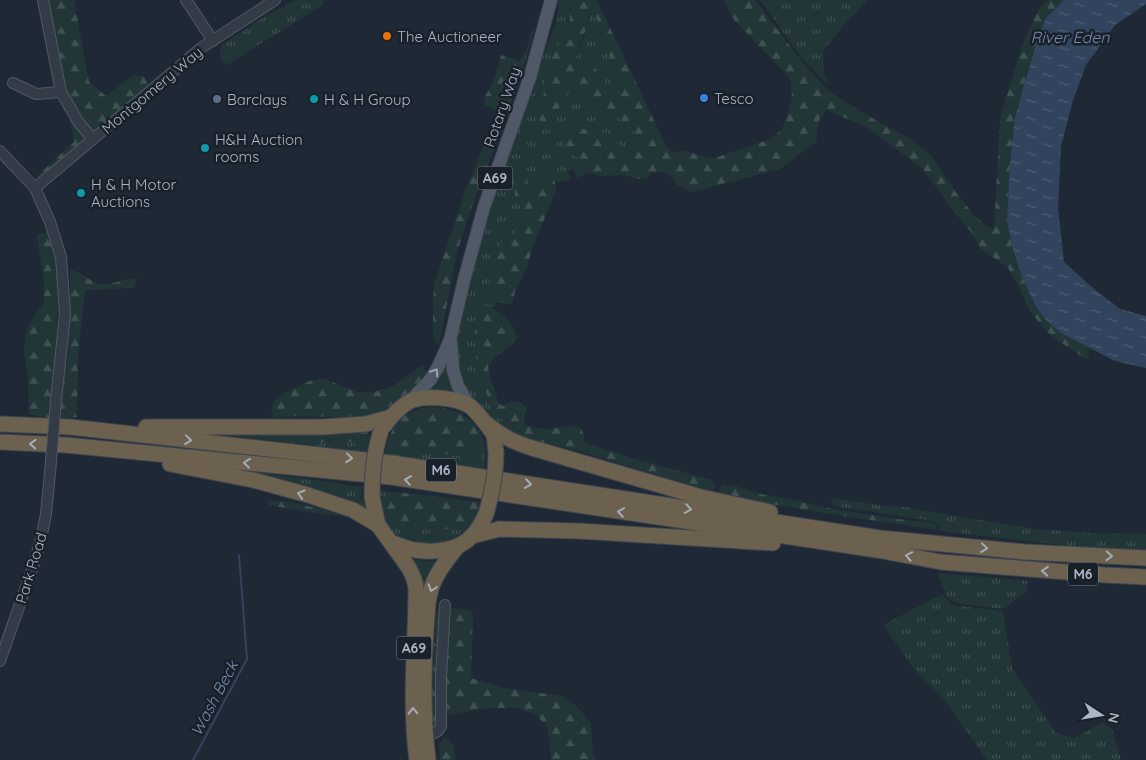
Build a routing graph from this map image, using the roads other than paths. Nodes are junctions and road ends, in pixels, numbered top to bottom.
1 (42, 0) edge
2 (186, 0) edge
3 (275, 0) edge
4 (551, 0) edge
5 (213, 41) junction
6 (13, 84) dead end
7 (61, 92) junction
8 (93, 139) junction
9 (1, 154) edge
10 (35, 188) junction
11 (450, 340) junction
12 (411, 400) junction
13 (470, 407) junction
14 (391, 417) junction
15 (0, 424) edge
16 (487, 424) junction
17 (70, 427) junction
18 (0, 442) edge
19 (66, 446) junction
20 (378, 525) junction
21 (472, 536) junction
22 (392, 543) junction
23 (878, 544) junction
24 (457, 547) junction
25 (1146, 558) edge
26 (1146, 577) edge
27 (445, 605) dead end
28 (0, 661) edge
29 (419, 734) junction
30 (417, 760) edge
31 (428, 760) edge

1 - 7 street
2 - 5 street
3 - 5 street, Montgomery Way
4 - 11 main road, Rotary Way / A69
5 - 8 street, Montgomery Way
6 - 7 street
7 - 8 street
8 - 10 street, Montgomery Way
9 - 10 street, Park Road
10 - 28 street, Park Road, bridge
12 -> 11 main road, Rotary Way / A69
11 - 13 main road, Rotary Way / A69
12 - 13 highway, A69
12 - 14 highway, A69
13 - 16 highway, A69
14 - 17 highway
14 - 20 highway, A69, bridge
15 - 17 highway, M6
16 - 21 highway, A69, bridge
16 - 23 highway
17 -> 23 highway, M6
19 -> 18 highway, M6
20 -> 19 highway
23 -> 19 highway, M6
20 - 22 highway
21 - 23 highway
21 - 24 highway
22 - 24 highway
29 -> 22 highway, A69
23 -> 25 highway, M6
26 -> 23 highway, M6
24 -> 29 highway, A69
27 - 29 street
29 - 30 highway, A69
29 - 31 highway, A69

